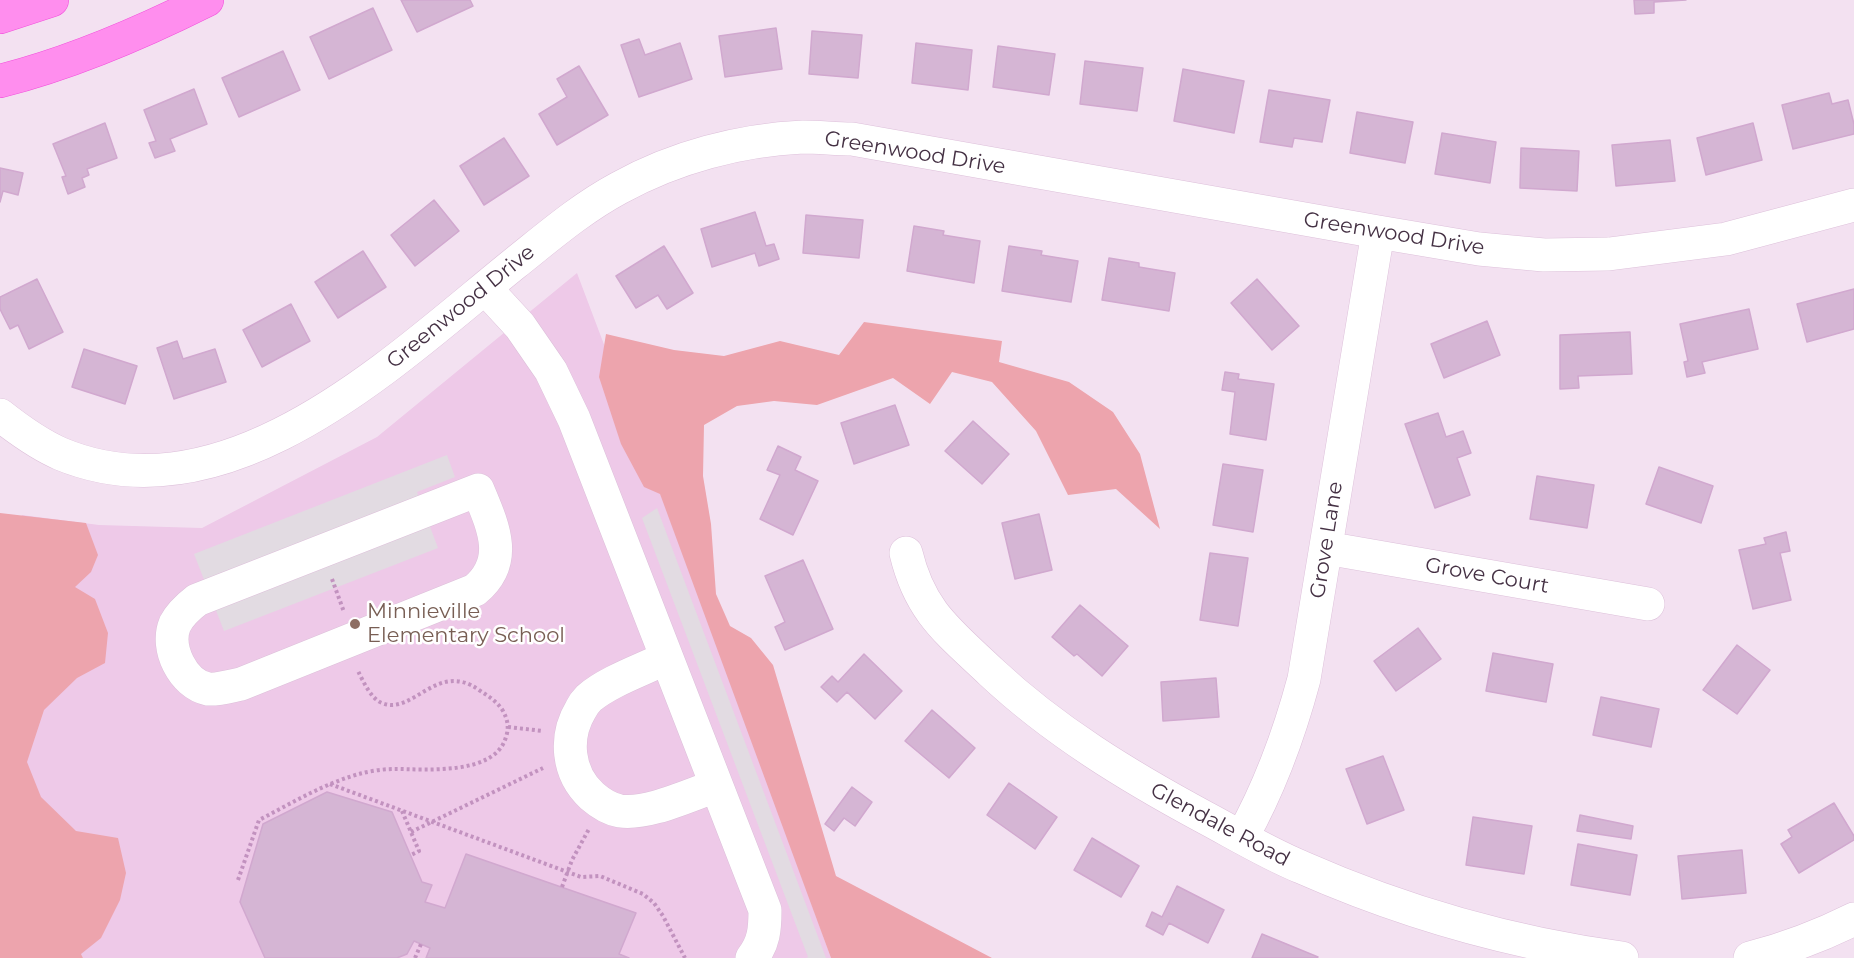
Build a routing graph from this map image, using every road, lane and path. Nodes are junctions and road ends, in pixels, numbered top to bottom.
1 (52, 0) edge
2 (207, 0) edge
3 (0, 16) edge
4 (0, 81) edge
5 (1854, 205) edge
6 (1378, 232) junction
7 (485, 288) junction
8 (0, 415) edge
9 (1326, 548) junction
10 (906, 553) dead end
11 (337, 594) dead end
12 (1648, 604) dead end
13 (349, 640) junction
14 (666, 658) junction
15 (571, 755) junction
16 (330, 784) junction
17 (716, 786) junction
18 (402, 811) junction
19 (433, 822) junction
20 (411, 832) junction
21 (584, 837) dead end
22 (1242, 837) junction
23 (411, 855) dead end
24 (568, 872) junction
25 (238, 880) dead end
26 (562, 887) dead end
27 (1854, 919) edge
28 (421, 944) dead end
29 (415, 958) edge
30 (685, 958) edge
31 (752, 958) edge
32 (1622, 958) edge
33 (1750, 958) edge

1 - 3 main road
2 - 4 main road
5 - 6 street, Greenwood Drive
6 - 7 street, Greenwood Drive
6 - 9 street, Grove Lane
7 - 8 street, Greenwood Drive
7 - 14 street
9 - 12 street, Grove Court
9 - 22 street, Grove Lane
10 - 22 street, Glendale Road
11 - 13 path
13 - 13 street
13 - 16 path
14 - 15 street
14 - 17 street
15 - 17 street
15 - 19 path
16 - 18 path
16 - 25 path
17 - 31 street
18 - 19 path
18 - 20 path
19 - 20 path
19 - 24 path
20 - 23 path
21 - 24 path
22 - 32 street, Glendale Road
24 - 26 path
24 - 30 path
27 - 33 street
28 - 29 path

